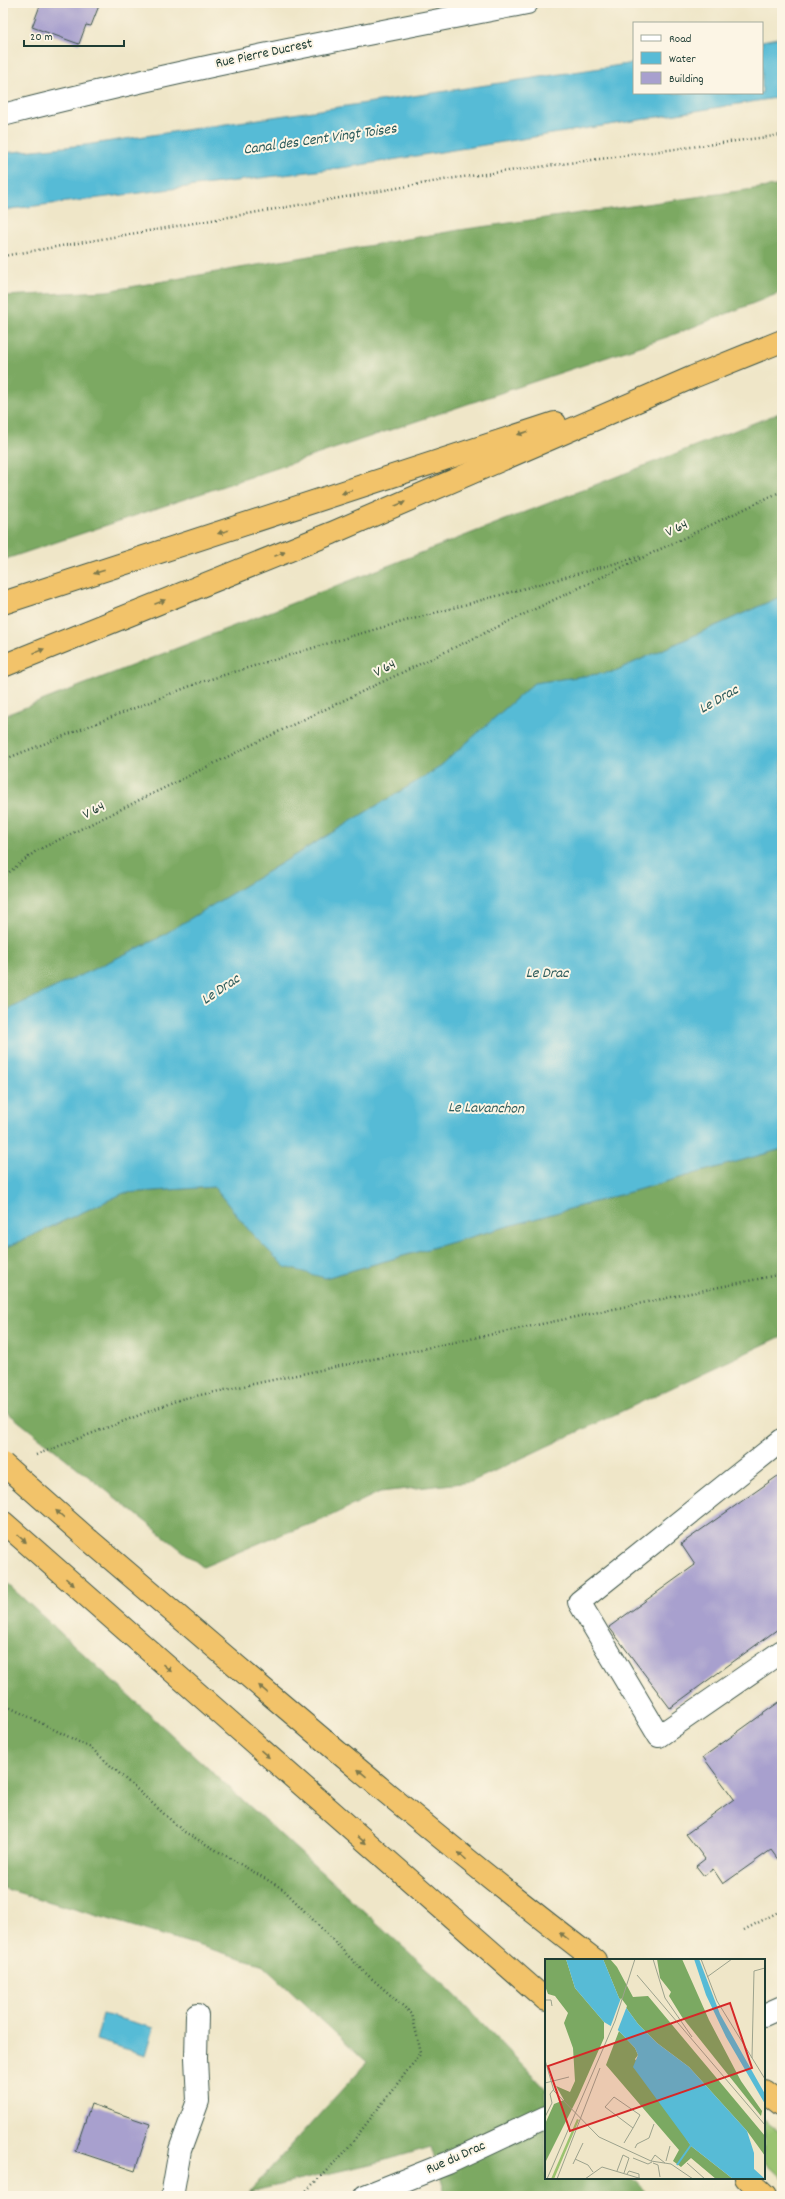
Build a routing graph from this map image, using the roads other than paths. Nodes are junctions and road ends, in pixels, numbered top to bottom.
1 (527, 3) edge
2 (3, 115) edge
3 (782, 341) edge
4 (693, 377) junction
5 (3, 603) edge
6 (3, 666) edge
7 (782, 1440) edge
8 (3, 1464) edge
9 (3, 1522) edge
10 (782, 1651) edge
11 (594, 1959) edge
12 (545, 1999) edge
13 (782, 2007) edge
14 (197, 2015) dead end
15 (765, 2015) edge
16 (765, 2092) edge
17 (782, 2105) edge
18 (545, 2117) edge
19 (747, 2179) edge
20 (172, 2196) edge
21 (365, 2196) edge
22 (765, 2196) edge

1 - 2 street, Rue Pierre Ducrest
3 - 4 highway
4 -> 5 highway
6 -> 4 highway
7 - 10 street
11 -> 8 highway, bridge
9 -> 12 highway
13 - 15 street
14 - 20 street
16 - 17 highway
18 - 21 street, Rue du Drac
19 - 22 highway

